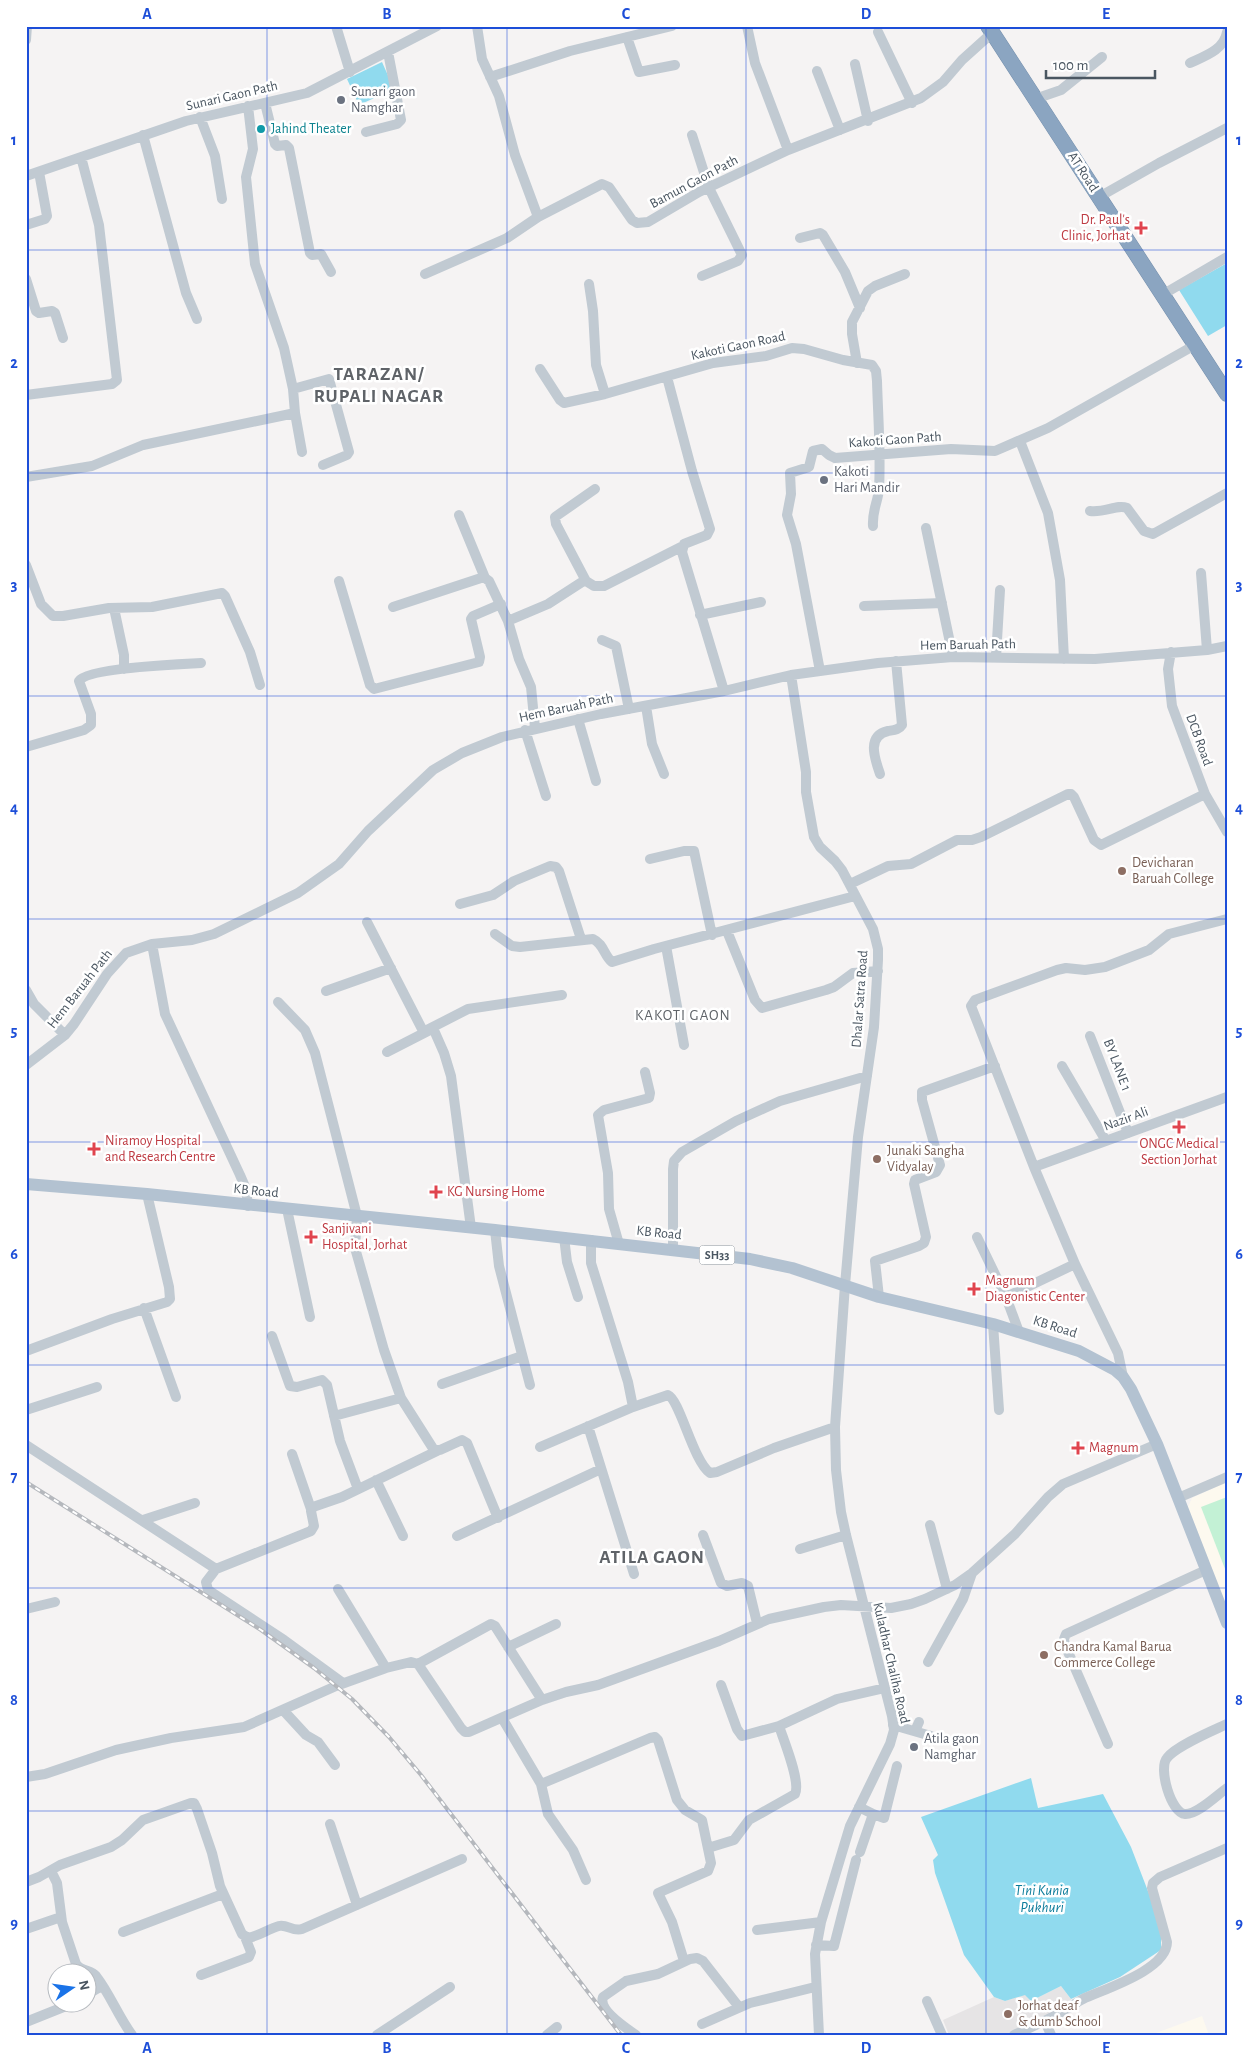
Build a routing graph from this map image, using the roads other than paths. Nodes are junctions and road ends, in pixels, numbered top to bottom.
1 (27, 26) edge
2 (336, 26) edge
3 (437, 26) edge
4 (477, 26) edge
5 (672, 26) edge
6 (747, 26) edge
7 (990, 30) edge
8 (878, 32) dead end
9 (1227, 32) edge
10 (627, 37) junction
11 (26, 40) edge
12 (388, 52) junction
13 (1102, 57) dead end
14 (1190, 63) dead end
15 (855, 64) dead end
16 (675, 65) dead end
17 (817, 71) dead end
18 (350, 72) junction
19 (490, 77) junction
20 (1035, 99) junction
21 (265, 103) junction
22 (912, 103) junction
23 (248, 106) junction
24 (200, 117) junction
25 (868, 121) junction
26 (1227, 128) edge
27 (840, 130) junction
28 (366, 132) dead end
29 (143, 135) junction
30 (692, 135) dead end
31 (788, 150) junction
32 (81, 157) junction
33 (40, 172) junction
34 (26, 176) edge
35 (709, 188) junction
36 (1099, 197) junction
37 (222, 199) dead end
38 (538, 217) junction
39 (26, 225) edge
40 (800, 238) dead end
41 (1227, 257) edge
42 (331, 272) dead end
43 (425, 274) dead end
44 (906, 274) dead end
45 (702, 276) dead end
46 (26, 279) edge
47 (589, 284) dead end
48 (1162, 295) junction
49 (860, 308) junction
50 (197, 319) dead end
51 (63, 338) dead end
52 (1195, 345) junction
53 (857, 363) junction
54 (540, 369) dead end
55 (667, 377) junction
56 (293, 389) junction
57 (605, 394) junction
58 (1227, 394) edge
59 (26, 395) edge
60 (295, 413) junction
61 (1020, 441) junction
62 (302, 452) dead end
63 (879, 455) junction
64 (323, 465) dead end
65 (26, 478) edge
66 (595, 489) dead end
67 (1227, 493) edge
68 (1090, 511) dead end
69 (459, 515) dead end
70 (873, 526) dead end
71 (926, 528) dead end
72 (682, 547) junction
73 (26, 565) edge
74 (1201, 574) dead end
75 (486, 578) junction
76 (340, 581) dead end
77 (586, 581) junction
78 (1000, 590) dead end
79 (761, 602) dead end
80 (942, 603) junction
81 (501, 604) junction
82 (864, 606) dead end
83 (393, 607) dead end
84 (114, 608) junction
85 (700, 615) junction
86 (508, 621) junction
87 (602, 640) dead end
88 (1227, 646) edge
89 (1207, 650) junction
90 (1170, 652) junction
91 (953, 657) junction
92 (996, 657) junction
93 (1064, 659) junction
94 (896, 661) junction
95 (201, 663) dead end
96 (124, 669) junction
97 (820, 671) junction
98 (791, 675) junction
99 (260, 685) dead end
100 (724, 691) junction
101 (646, 706) junction
102 (629, 709) junction
103 (578, 719) junction
104 (530, 729) junction
105 (26, 747) edge
106 (664, 774) dead end
107 (880, 774) dead end
108 (596, 781) dead end
109 (1205, 794) junction
110 (546, 796) dead end
111 (1227, 832) edge
112 (650, 859) dead end
113 (850, 884) junction
114 (855, 896) junction
115 (460, 904) dead end
116 (1227, 919) edge
117 (367, 922) dead end
118 (727, 931) junction
119 (495, 934) dead end
120 (712, 935) junction
121 (581, 939) junction
122 (152, 944) junction
123 (666, 946) junction
124 (391, 968) junction
125 (878, 971) junction
126 (26, 990) edge
127 (326, 991) dead end
128 (562, 995) dead end
129 (278, 1002) dead end
130 (431, 1029) junction
131 (65, 1034) junction
132 (1090, 1036) dead end
133 (684, 1046) dead end
134 (387, 1052) dead end
135 (26, 1065) edge
136 (994, 1066) junction
137 (1062, 1066) dead end
138 (645, 1072) dead end
139 (867, 1076) junction
140 (1227, 1097) edge
141 (1128, 1133) junction
142 (1106, 1141) junction
143 (1034, 1167) junction
144 (26, 1184) edge
145 (147, 1194) junction
146 (248, 1206) junction
147 (287, 1209) junction
148 (357, 1216) junction
149 (471, 1228) junction
150 (495, 1230) junction
151 (564, 1237) junction
152 (977, 1237) dead end
153 (591, 1240) junction
154 (619, 1244) junction
155 (673, 1250) junction
156 (1075, 1264) junction
157 (845, 1285) junction
158 (879, 1297) junction
159 (1006, 1297) junction
160 (578, 1298) dead end
161 (144, 1308) junction
162 (310, 1317) dead end
163 (993, 1324) junction
164 (1019, 1332) junction
165 (272, 1336) dead end
166 (26, 1352) edge
167 (522, 1356) junction
168 (1124, 1377) junction
169 (442, 1384) dead end
170 (530, 1385) dead end
171 (97, 1387) dead end
172 (176, 1397) dead end
173 (400, 1398) junction
174 (633, 1407) junction
175 (26, 1410) edge
176 (999, 1410) dead end
177 (334, 1416) junction
178 (588, 1426) junction
179 (835, 1427) junction
180 (1157, 1444) junction
181 (26, 1445) edge
182 (540, 1447) dead end
183 (437, 1451) junction
184 (292, 1454) dead end
185 (601, 1469) junction
186 (1227, 1477) edge
187 (376, 1480) junction
188 (358, 1489) junction
189 (1178, 1498) junction
190 (195, 1502) dead end
191 (311, 1509) junction
192 (498, 1518) junction
193 (143, 1520) junction
194 (930, 1525) dead end
195 (702, 1535) dead end
196 (846, 1535) junction
197 (403, 1536) dead end
198 (457, 1536) dead end
199 (800, 1549) dead end
200 (216, 1569) junction
201 (1206, 1570) junction
202 (972, 1573) junction
203 (634, 1574) dead end
204 (338, 1589) dead end
205 (947, 1589) junction
206 (55, 1602) dead end
207 (865, 1606) junction
208 (26, 1609) edge
209 (757, 1623) junction
210 (1227, 1623) edge
211 (556, 1624) dead end
212 (508, 1647) junction
213 (928, 1662) dead end
214 (418, 1664) junction
215 (386, 1668) junction
216 (343, 1683) junction
217 (721, 1685) dead end
218 (885, 1688) junction
219 (542, 1700) junction
220 (283, 1710) junction
221 (502, 1718) junction
222 (1227, 1724) edge
223 (894, 1725) junction
224 (779, 1726) junction
225 (931, 1736) dead end
226 (1108, 1744) dead end
227 (335, 1765) dead end
228 (897, 1766) dead end
229 (26, 1777) edge
230 (541, 1784) junction
231 (1227, 1788) edge
232 (859, 1807) junction
233 (873, 1814) junction
234 (330, 1824) dead end
235 (708, 1848) junction
236 (1227, 1848) edge
237 (462, 1859) dead end
238 (51, 1870) junction
239 (586, 1880) dead end
240 (26, 1882) edge
241 (223, 1894) junction
242 (357, 1905) junction
243 (61, 1917) junction
244 (821, 1922) junction
245 (26, 1929) edge
246 (757, 1930) dead end
247 (123, 1932) dead end
248 (245, 1937) junction
249 (816, 1945) junction
250 (684, 1961) junction
251 (201, 1975) dead end
252 (102, 1986) junction
253 (450, 1987) dead end
254 (816, 1987) junction
255 (98, 1988) edge
256 (927, 2001) dead end
257 (739, 2007) junction
258 (48, 2013) edge
259 (1045, 2021) junction
260 (26, 2022) edge
261 (702, 2024) dead end
262 (557, 2027) dead end
263 (132, 2035) edge
264 (377, 2035) edge
265 (546, 2035) edge
266 (636, 2035) edge
267 (818, 2035) edge
268 (942, 2035) edge
269 (1014, 2035) edge
270 (1051, 2035) edge

1 - 11 street
2 - 18 street
3 - 12 street, Sunari Gaon Path
4 - 19 street
5 - 10 street
6 - 31 street
7 - 20 highway, AT Road
7 - 22 street, Bamun Gaon Path
8 - 22 street
9 - 14 street
10 - 16 street
10 - 19 street
12 - 18 street, Sunari Gaon Path
12 - 28 street
13 - 20 street
15 - 25 street
17 - 27 street
18 - 21 street, Sunari Gaon Path
19 - 38 street
20 - 36 highway, AT Road
21 - 23 street, Sunari Gaon Path
21 - 42 street
22 - 25 street, Bamun Gaon Path
23 - 24 street, Sunari Gaon Path
23 - 56 street
24 - 29 street, Sunari Gaon Path
24 - 37 street
25 - 27 street, Bamun Gaon Path
26 - 36 street
27 - 31 street, Bamun Gaon Path
29 - 32 street, Sunari Gaon Path
29 - 50 street
30 - 35 street
31 - 35 street, Bamun Gaon Path
32 - 33 street, Sunari Gaon Path
32 - 59 street
33 - 34 street, Sunari Gaon Path
33 - 39 street
35 - 38 street, Bamun Gaon Path
35 - 45 street
36 - 48 highway, AT Road
38 - 43 street
40 - 49 street
41 - 48 street
44 - 49 street
46 - 51 street
47 - 57 street
48 - 52 highway, AT Road
49 - 53 street
52 - 58 highway, AT Road
52 - 61 street, Kakoti Gaon Path
53 - 55 street, Kakoti Gaon Road
53 - 63 street, Kakoti Gaon Road
54 - 57 street, Kakoti Gaon Road
55 - 57 street, Kakoti Gaon Road
55 - 72 street
56 - 60 street
56 - 64 street
60 - 62 street
60 - 65 street
61 - 63 street, Kakoti Gaon Path
61 - 93 street
63 - 70 street, Kakoti Gaon Road
63 - 97 street, Kakoti Gaon Path
66 - 77 street
67 - 68 street
69 - 75 street
71 - 80 street
72 - 77 street
72 - 85 street
73 - 84 street
74 - 89 street
75 - 81 street
75 - 83 street
76 - 81 street
77 - 86 street
78 - 92 street
79 - 85 street
80 - 82 street
80 - 91 street
81 - 86 street
84 - 96 street
84 - 99 street
85 - 100 street
86 - 104 street
87 - 102 street
88 - 89 street, Hem Baruah Path
89 - 90 street, Hem Baruah Path
90 - 93 street, Hem Baruah Path
90 - 109 street, DCB Road
91 - 92 street, Hem Baruah Path
91 - 94 street, Hem Baruah Path
92 - 93 street, Hem Baruah Path
94 - 97 street, Hem Baruah Path
94 - 107 street
95 - 96 street
96 - 105 street
97 - 98 street, Hem Baruah Path
98 - 100 street, Hem Baruah Path
98 - 113 street, Dhalar Satra Road
100 - 101 street, Hem Baruah Path
101 - 102 street, Hem Baruah Path
101 - 106 street
102 - 103 street, Hem Baruah Path
103 - 104 street, Hem Baruah Path
103 - 108 street
104 - 110 street
104 - 122 street, Hem Baruah Path
109 - 111 street, DCB Road
109 - 113 street
112 - 120 street
113 - 114 street, Dhalar Satra Road
114 - 118 street
114 - 125 street, Dhalar Satra Road
115 - 121 street
116 - 136 street
117 - 124 street
118 - 120 street
118 - 125 street
119 - 121 street
120 - 123 street
121 - 123 street
122 - 131 street, Hem Baruah Path
122 - 146 street
123 - 133 street
124 - 127 street
124 - 130 street
125 - 139 street, Dhalar Satra Road
126 - 131 street
128 - 130 street
129 - 148 street
130 - 134 street
130 - 149 street
131 - 135 street, Hem Baruah Path
132 - 141 street, BY LANE 1
136 - 143 street
136 - 158 street
137 - 142 street
138 - 154 street
139 - 155 street
139 - 157 street, Dhalar Satra Road
140 - 141 street, Nazir Ali
141 - 142 street, Nazir Ali
142 - 143 street, Nazir Ali
143 - 156 street
144 - 145 main road, KB Road / SH33
145 - 146 main road, KB Road / SH33
145 - 161 street
146 - 147 main road, KB Road / SH33
147 - 148 main road, KB Road / SH33
147 - 162 street
148 - 149 main road, KB Road / SH33
148 - 173 street
149 - 150 main road, KB Road / SH33
150 - 151 main road, KB Road / SH33
150 - 167 street
151 - 153 main road, KB Road / SH33
151 - 160 street
152 - 159 street
153 - 154 main road, KB Road / SH33
153 - 174 street
154 - 155 main road, KB Road / SH33
155 - 157 main road, KB Road / SH33
156 - 159 street
156 - 168 street
157 - 158 main road, KB Road / SH33
157 - 179 street, Kuladhar Chaliha Road
158 - 163 main road, KB Road / SH33
159 - 164 street
161 - 166 street
161 - 172 street
163 - 164 main road, KB Road / SH33
163 - 176 street
164 - 168 main road, KB Road / SH33
165 - 177 street
167 - 169 street
167 - 170 street
168 - 180 main road, KB Road / SH33
171 - 175 street
173 - 177 street
173 - 183 street
174 - 178 street
174 - 179 street
177 - 188 street
178 - 182 street
178 - 185 street
179 - 196 street, Kuladhar Chaliha Road
180 - 189 main road, KB Road / SH33
180 - 202 street
181 - 193 street
183 - 187 street
183 - 192 street
184 - 191 street
185 - 192 street
185 - 203 street
186 - 189 street
187 - 188 street
187 - 197 street
188 - 191 street
189 - 201 main road, KB Road / SH33
190 - 193 street
191 - 200 street
192 - 198 street
193 - 200 street
194 - 205 street
195 - 209 street
196 - 199 street
196 - 207 street, Kuladhar Chaliha Road
200 - 216 street
201 - 210 main road, KB Road / SH33
201 - 226 street
202 - 205 street
202 - 213 street
204 - 215 street
205 - 207 street
206 - 208 street
207 - 209 street
207 - 218 street, Kuladhar Chaliha Road
209 - 219 street
211 - 212 street
212 - 214 street
212 - 219 street
214 - 215 street
214 - 221 street
215 - 216 street
216 - 220 street
217 - 224 street
218 - 223 street, Kuladhar Chaliha Road
218 - 224 street
219 - 221 street
220 - 227 street
220 - 229 street
221 - 230 street
222 - 231 street
223 - 225 street
223 - 232 street, Kuladhar Chaliha Road
224 - 235 street
228 - 233 street
230 - 235 street
230 - 239 street
232 - 233 street
232 - 244 street, Kuladhar Chaliha Road
233 - 249 street
234 - 242 street
235 - 250 street
236 - 259 street
237 - 242 street
238 - 240 street
238 - 241 street
238 - 243 street
241 - 247 street
241 - 248 street
242 - 248 street
243 - 245 street
243 - 252 street
244 - 246 street
244 - 249 street, Kuladhar Chaliha Road
248 - 251 street
249 - 254 street, Kuladhar Chaliha Road
250 - 257 street
250 - 266 street
252 - 255 street
252 - 263 street
253 - 264 street
254 - 257 street
254 - 267 street, Kuladhar Chaliha Road
256 - 268 street
257 - 261 street
258 - 260 street
259 - 269 street
259 - 270 street
262 - 265 street

